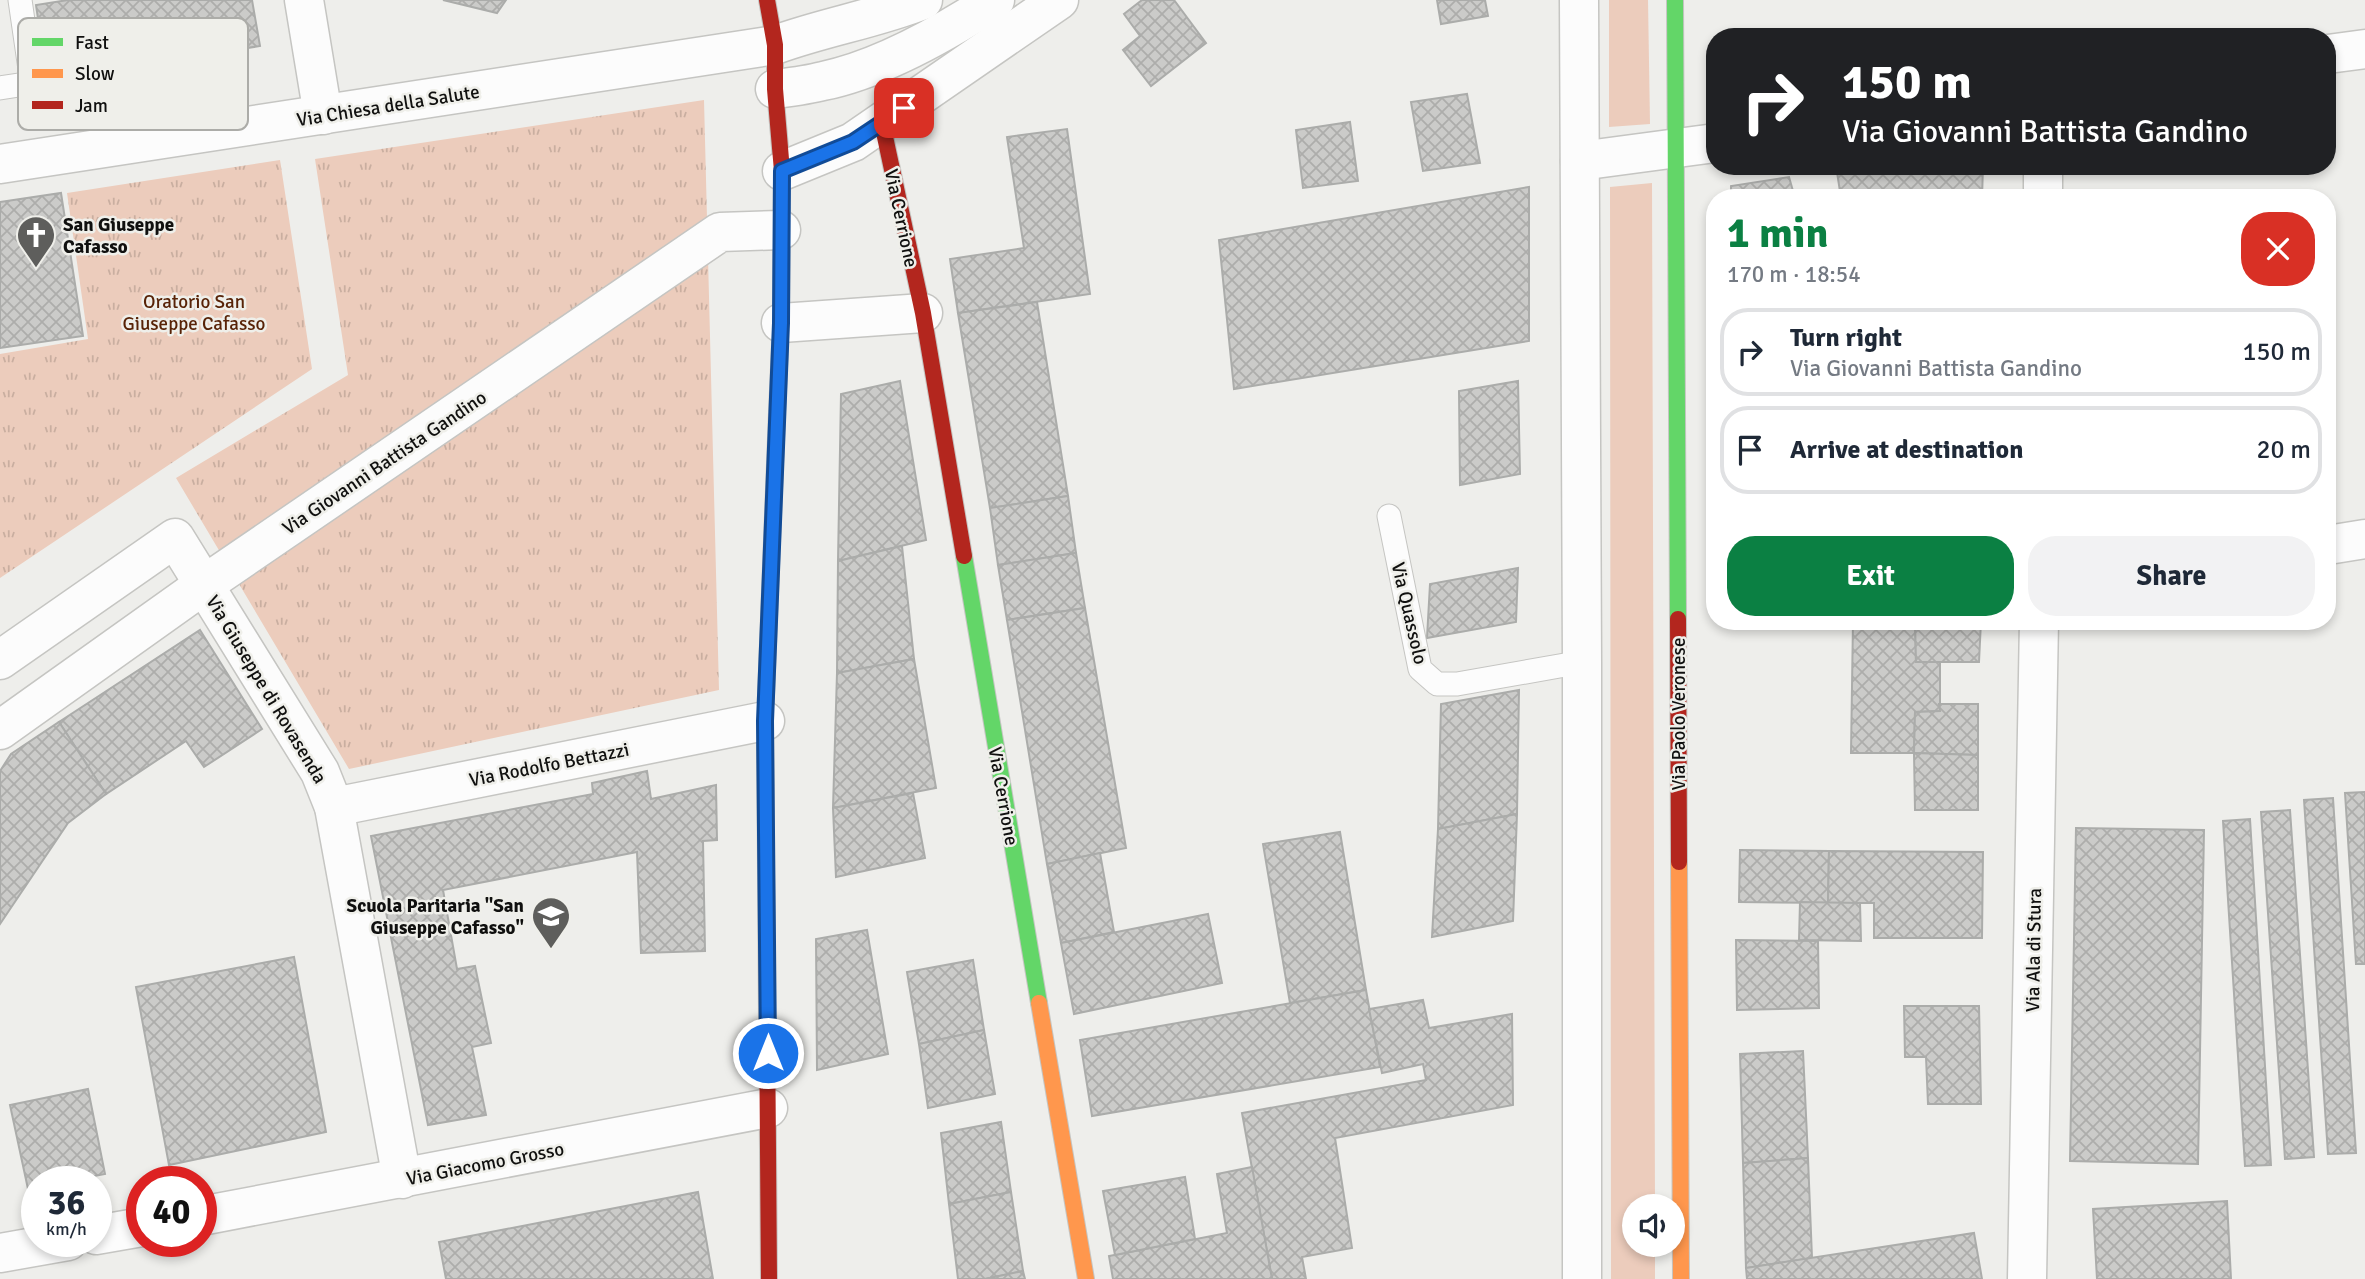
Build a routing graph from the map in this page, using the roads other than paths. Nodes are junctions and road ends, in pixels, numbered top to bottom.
1 (20, 0) edge
2 (304, 0) edge
3 (767, 0) edge
4 (785, 0) edge
5 (923, 0) edge
6 (995, 0) edge
7 (1059, 0) edge
8 (1579, 0) edge
9 (1675, 0) edge
10 (23, 18) edge
11 (775, 45) junction
12 (2365, 49) edge
13 (2336, 53) edge
14 (18, 85) edge
15 (0, 88) edge
16 (775, 89) junction
17 (323, 115) junction
18 (882, 123) junction
19 (248, 126) edge
20 (224, 130) edge
21 (1706, 144) edge
22 (1676, 149) junction
23 (1580, 161) junction
24 (0, 164) edge
25 (782, 171) junction
26 (781, 230) junction
27 (923, 313) junction
28 (781, 323) junction
29 (1389, 516) dead end
30 (2365, 539) edge
31 (2336, 544) edge
32 (205, 584) junction
33 (2039, 630) edge
34 (0, 660) edge
35 (1582, 662) junction
36 (765, 721) junction
37 (0, 730) edge
38 (334, 807) junction
39 (768, 1108) junction
40 (402, 1179) junction
41 (217, 1213) edge
42 (21, 1249) edge
43 (0, 1253) edge
44 (769, 1279) edge
45 (1086, 1279) edge
46 (1582, 1279) edge
47 (1681, 1279) edge
48 (2027, 1279) edge

1 - 10 lane
2 - 17 street
3 - 11 street
4 - 11 lane
5 - 11 street
6 - 16 street
7 - 18 street
8 - 23 street
9 - 22 street, Via Paolo Veronese
11 - 16 street
11 - 17 street, Via Chiesa della Salute
12 - 13 street
14 - 15 lane
16 - 25 street
17 - 19 street, Via Chiesa della Salute
18 - 25 street
18 - 27 street, Via Cerrione
20 - 24 street, Via Chiesa della Salute
21 - 22 street
22 - 23 street
22 - 47 street, Via Paolo Veronese
23 - 35 street
25 - 26 street
26 - 28 street
26 - 32 street, Via Giovanni Battista Gandino
27 - 28 street
27 - 45 street, Via Cerrione
28 - 36 street
29 - 35 lane, Via Quassolo
30 - 31 street
32 - 34 street, Via Giuseppe di Rovasenda
32 - 37 street, Via Giovanni Battista Gandino
32 - 38 street, Via Giuseppe di Rovasenda
33 - 48 street, Via Ala di Stura
35 - 46 street
36 - 38 street, Via Rodolfo Bettazzi
36 - 39 street
38 - 40 street, Via Giuseppe di Rovasenda
39 - 40 street, Via Giacomo Grosso
39 - 44 street
40 - 41 street, Via Giacomo Grosso
42 - 43 street

